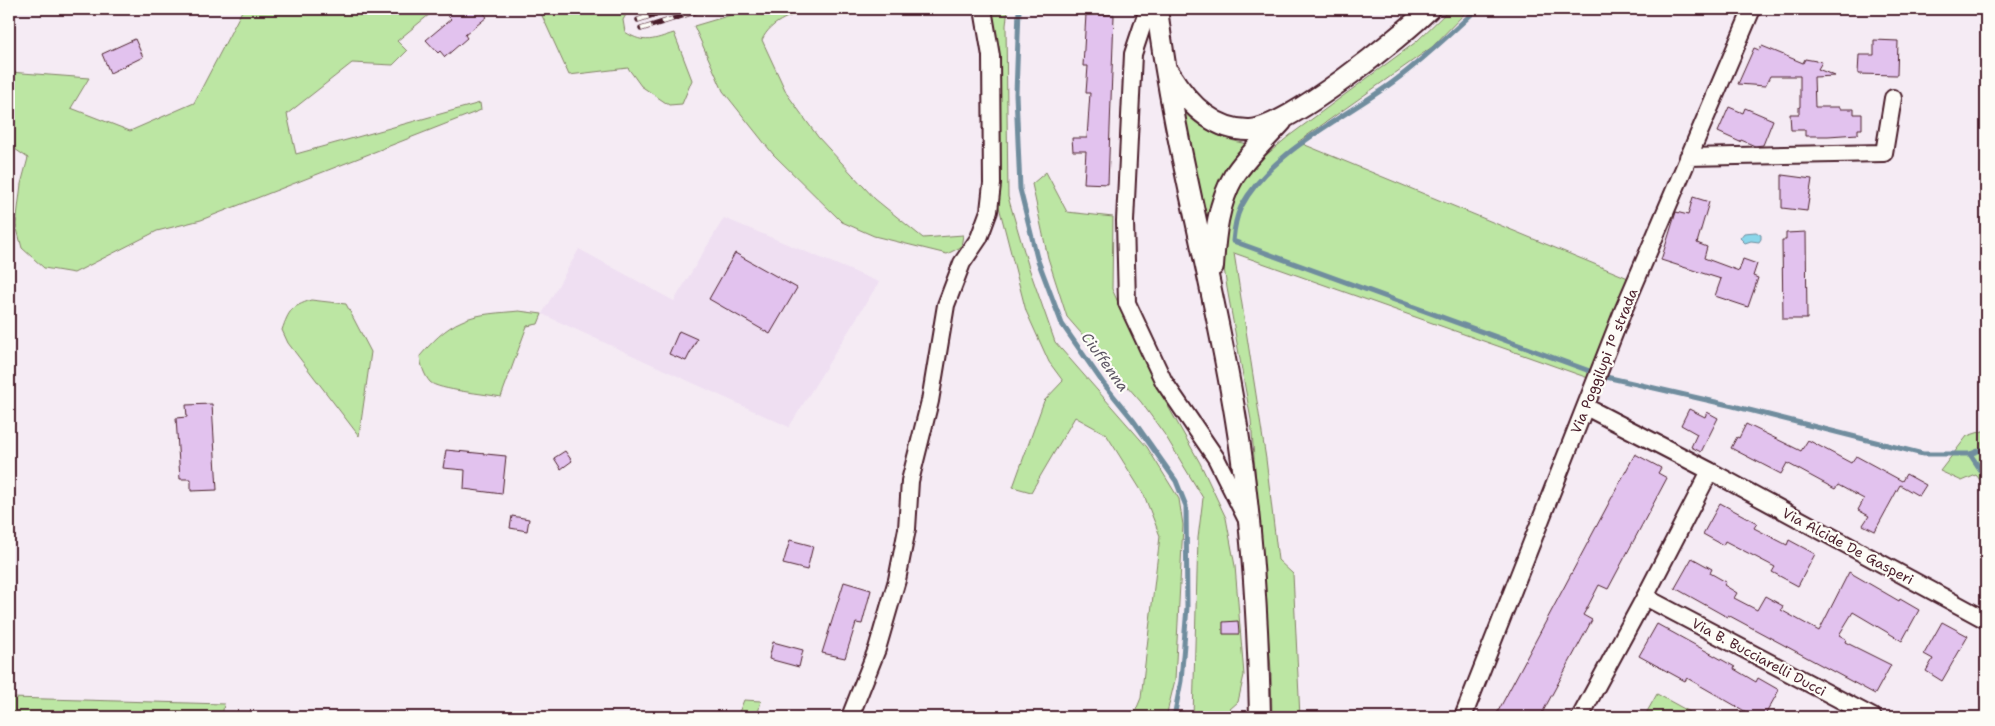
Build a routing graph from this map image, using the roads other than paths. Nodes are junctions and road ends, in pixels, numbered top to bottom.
1 (983, 9) edge
2 (1148, 9) edge
3 (1157, 9) edge
4 (1429, 9) edge
5 (1752, 9) edge
6 (1164, 65) junction
7 (1893, 98) dead end
8 (1285, 118) junction
9 (1688, 157) junction
10 (1211, 288) junction
11 (1586, 407) junction
12 (1710, 471) junction
13 (1250, 526) junction
14 (1645, 597) junction
15 (1986, 620) edge
16 (850, 717) edge
17 (1260, 717) edge
18 (1463, 717) edge
19 (1580, 717) edge
20 (1873, 717) edge

1 - 16 street
2 - 13 street
3 - 6 main road
4 - 8 main road
5 - 9 street, Via Poggilupi 1° strada
6 - 8 main road
6 - 10 main road
7 - 9 street
8 - 10 main road
9 - 11 street, Via Poggilupi 1° strada
10 - 13 main road
11 - 12 street, Via Alcide De Gasperi
11 - 18 street, Via Poggilupi 1° strada
12 - 14 street
12 - 15 street, Via Alcide De Gasperi
13 - 17 main road
14 - 19 street
14 - 20 street, Via B. Bucciarelli Ducci

